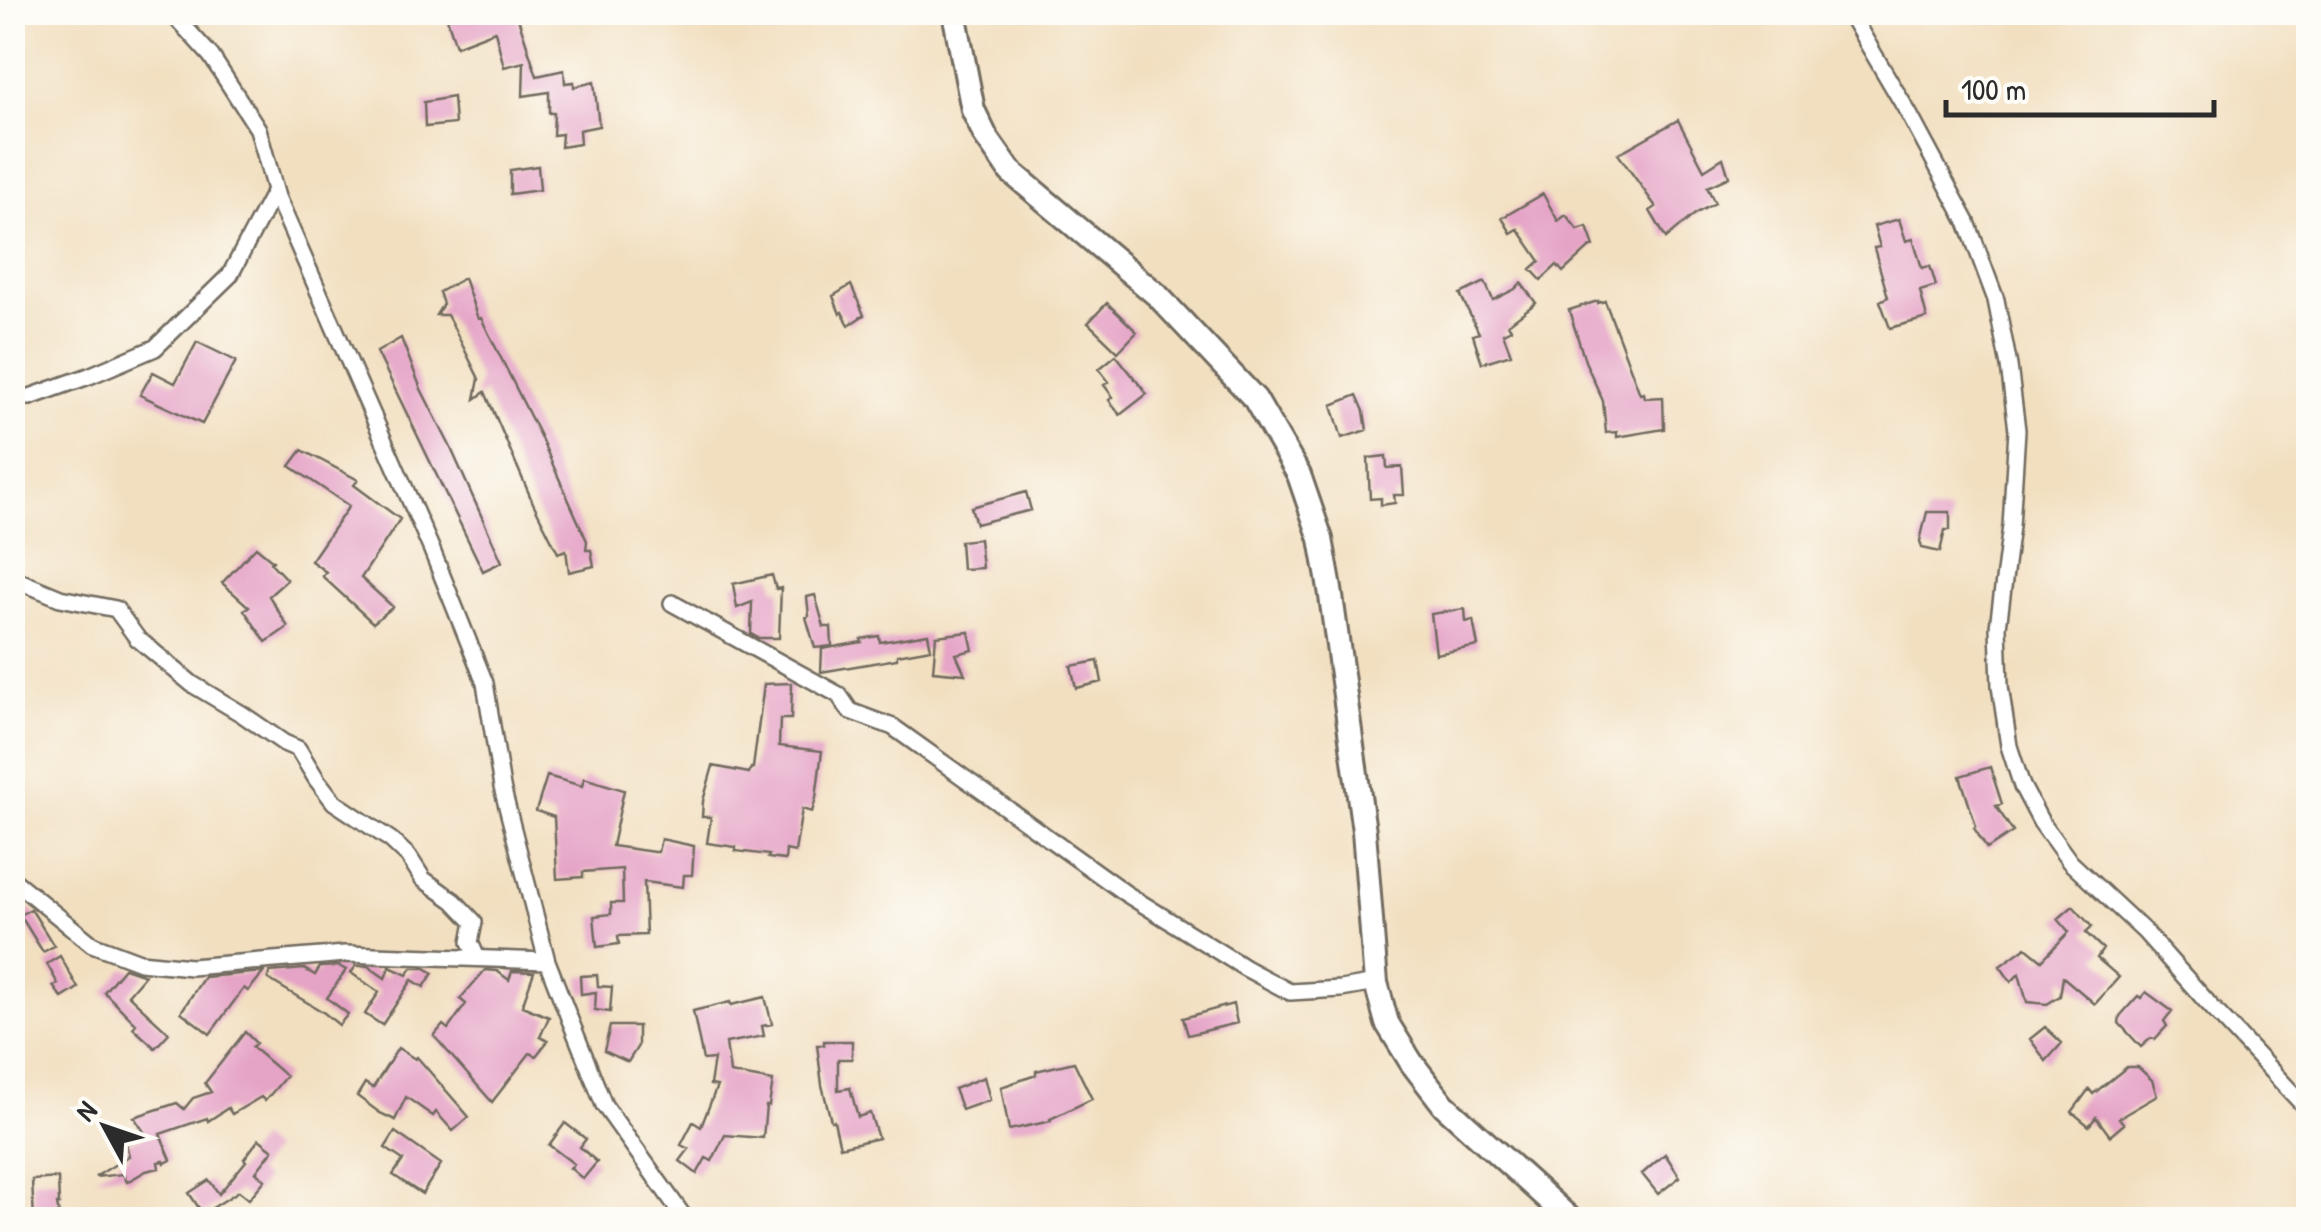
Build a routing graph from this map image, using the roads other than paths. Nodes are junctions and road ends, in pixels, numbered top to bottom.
1 (171, 12) edge
2 (954, 12) edge
3 (1848, 12) edge
4 (275, 190) junction
5 (12, 398) edge
6 (12, 578) edge
7 (672, 603) dead end
8 (12, 879) edge
9 (477, 958) junction
10 (547, 961) junction
11 (1376, 984) junction
12 (2308, 1110) edge
13 (686, 1220) edge
14 (1571, 1220) edge

1 - 4 street
2 - 11 main road
3 - 12 street
4 - 5 street
4 - 10 street
6 - 9 street
7 - 11 street
8 - 9 street
9 - 10 street
10 - 13 street
11 - 14 main road

